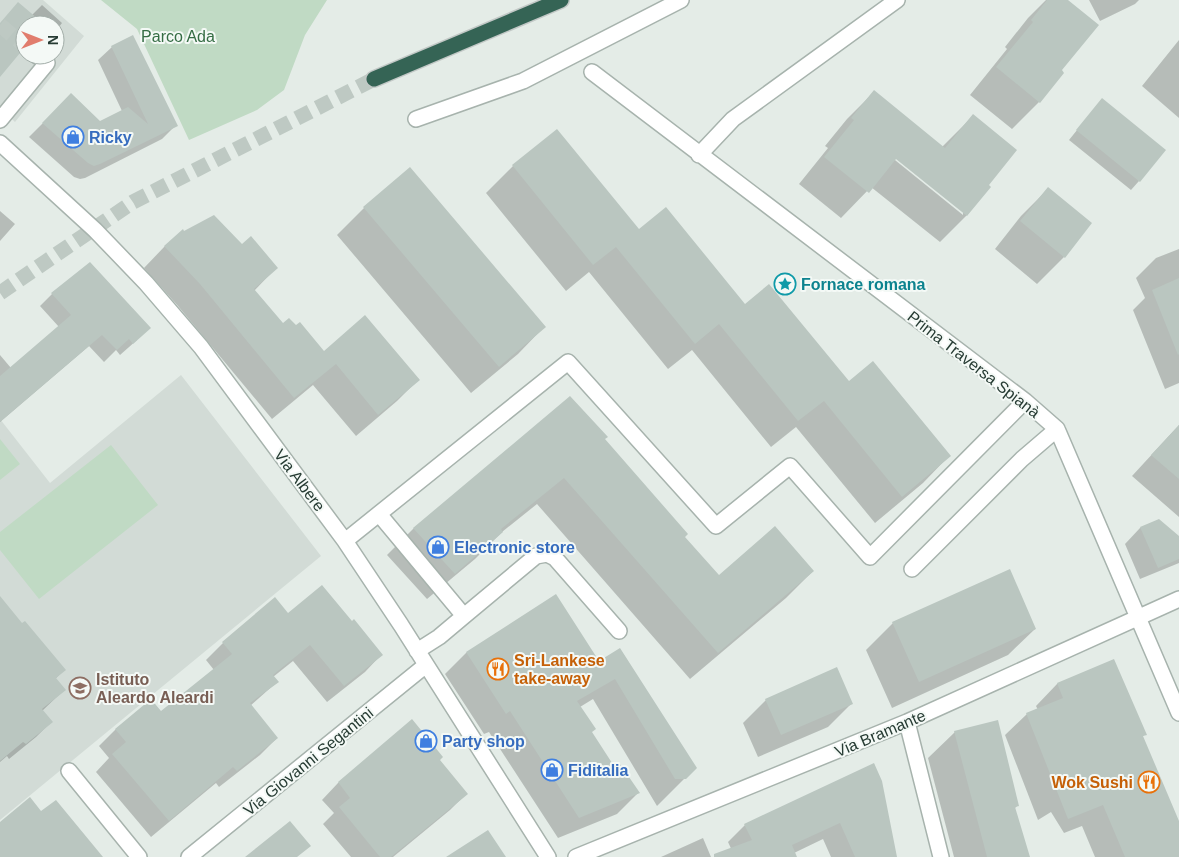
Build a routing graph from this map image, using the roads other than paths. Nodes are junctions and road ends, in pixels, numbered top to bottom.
1 (561, 0) edge
2 (681, 0) edge
3 (897, 0) edge
4 (45, 65) edge
5 (592, 72) dead end
6 (374, 79) tunnel mouth
7 (416, 119) dead end
8 (0, 120) edge
9 (0, 144) edge
10 (699, 155) junction
11 (1024, 401) junction
12 (1056, 429) junction
13 (379, 514) junction
14 (346, 541) junction
15 (912, 569) dead end
16 (1179, 599) edge
17 (464, 616) junction
18 (1138, 617) junction
19 (619, 632) dead end
20 (417, 651) junction
21 (426, 665) junction
22 (1179, 713) edge
23 (907, 722) junction
24 (69, 771) dead end
25 (139, 857) edge
26 (189, 857) edge
27 (548, 857) edge
28 (576, 857) edge
29 (941, 857) edge

1 - 6 highway
2 - 7 street
3 - 10 street
4 - 8 street
5 - 10 street, Prima Traversa Spianà
9 - 14 street, Via Albere
10 - 11 street, Prima Traversa Spianà
11 - 12 street, Prima Traversa Spianà
11 - 13 street
12 - 15 street, Prima Traversa Spianà
12 - 18 street, Prima Traversa Spianà
13 - 14 street
13 - 17 street
14 - 20 street, Via Albere
16 - 18 street, Via Bramante
17 - 19 street
17 - 20 street
18 - 22 street, Prima Traversa Spianà
18 - 23 street, Via Bramante
20 - 21 street, Via Albere
21 - 26 street, Via Giovanni Segantini
21 - 27 street, Via Albere
23 - 28 street, Via Bramante
23 - 29 street
24 - 25 street

